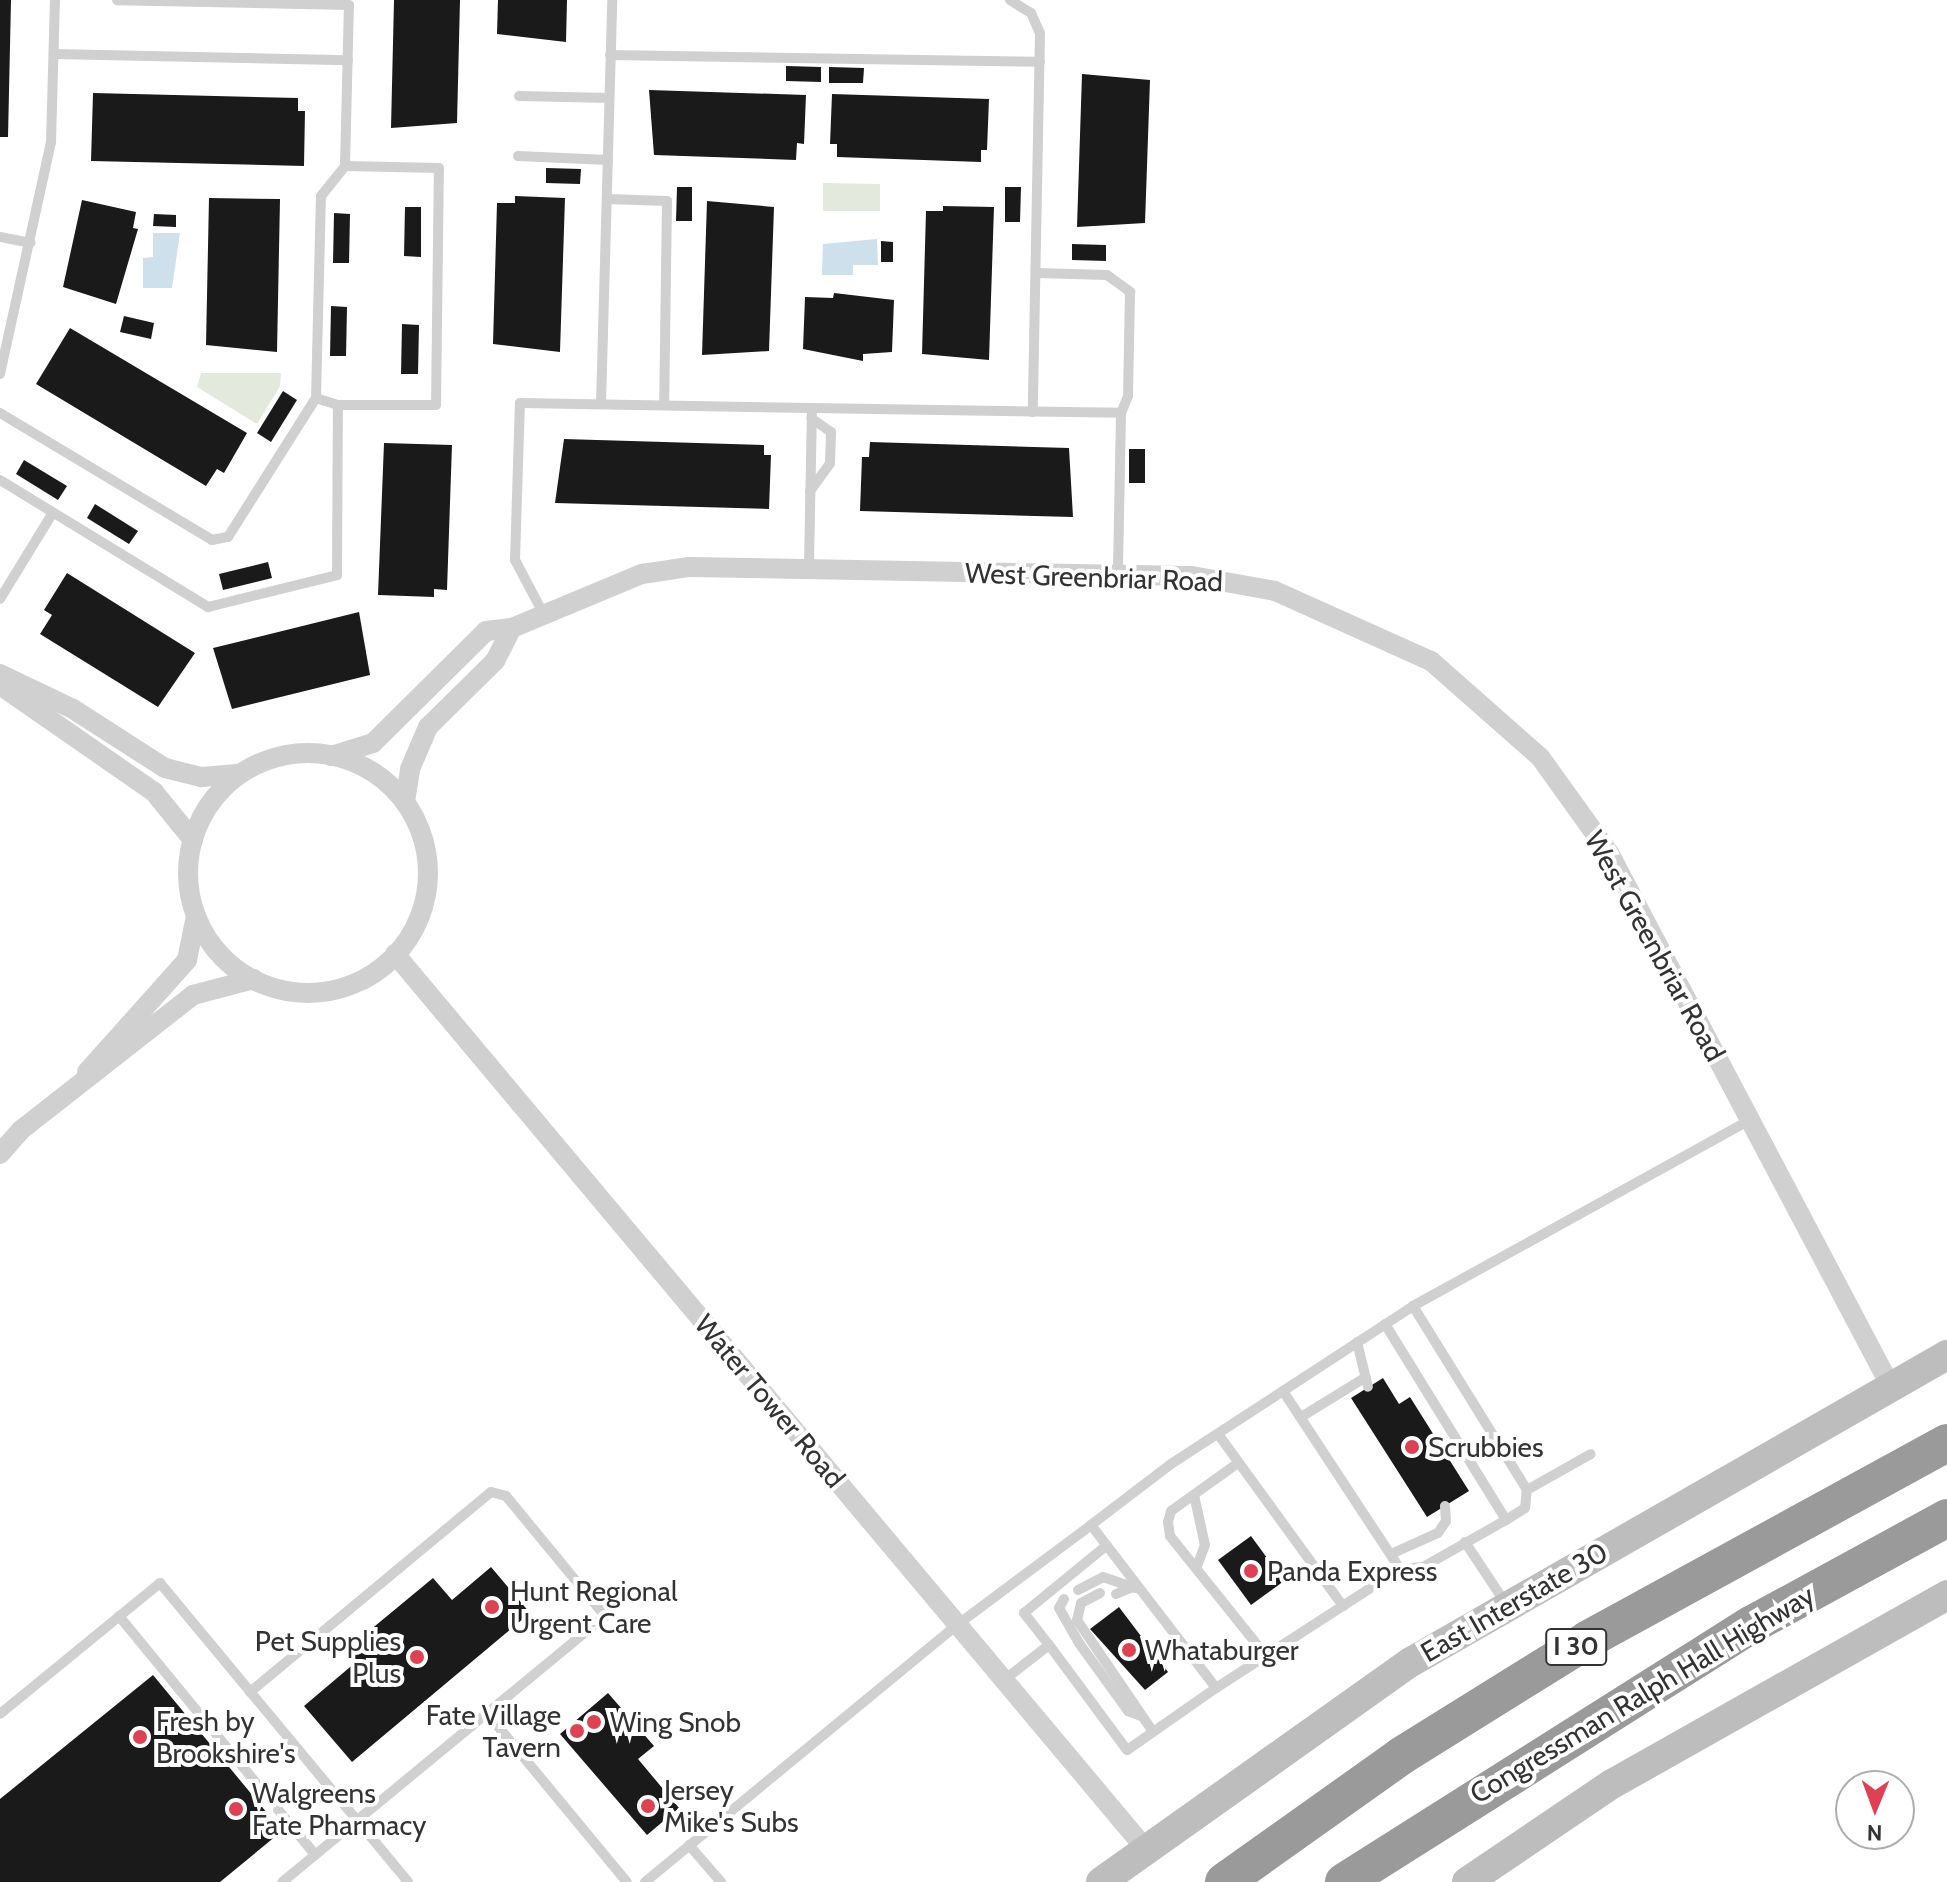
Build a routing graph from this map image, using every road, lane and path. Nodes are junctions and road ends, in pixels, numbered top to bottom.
1 (55, 0) edge
2 (117, 0) edge
3 (612, 0) edge
4 (1010, 0) edge
5 (54, 54) junction
6 (610, 55) junction
7 (348, 60) junction
8 (1040, 62) junction
9 (519, 96) dead end
10 (609, 98) junction
11 (518, 156) dead end
12 (608, 160) junction
13 (345, 166) junction
14 (607, 199) junction
15 (0, 237) edge
16 (30, 243) junction
17 (1037, 273) junction
18 (0, 374) edge
19 (316, 398) junction
20 (601, 404) junction
21 (338, 405) junction
22 (664, 405) junction
23 (1033, 412) junction
24 (0, 413) edge
25 (812, 413) junction
26 (1121, 413) junction
27 (0, 480) edge
28 (810, 491) junction
29 (52, 514) junction
30 (809, 568) junction
31 (1118, 575) junction
32 (0, 599) edge
33 (543, 613) junction
34 (512, 628) junction
35 (0, 674) edge
36 (0, 685) edge
37 (331, 756) junction
38 (240, 774) junction
39 (405, 802) junction
40 (193, 840) junction
41 (196, 916) junction
42 (395, 954) junction
43 (254, 979) junction
44 (80, 1082) junction
45 (1750, 1120) junction
46 (0, 1154) edge
47 (1413, 1306) junction
48 (1385, 1324) junction
49 (1357, 1342) junction
50 (1947, 1355) edge
51 (1890, 1385) junction
52 (1283, 1391) junction
53 (1301, 1417) junction
54 (1218, 1434) junction
55 (1947, 1443) edge
56 (1591, 1454) dead end
57 (1238, 1463) junction
58 (1527, 1490) junction
59 (1194, 1495) junction
60 (1445, 1506) dead end
61 (1947, 1518) edge
62 (1506, 1520) junction
63 (1091, 1525) junction
64 (1465, 1542) junction
65 (1106, 1546) junction
66 (1391, 1554) junction
67 (1196, 1568) junction
68 (1400, 1569) junction
69 (1134, 1588) junction
70 (1078, 1590) dead end
71 (1100, 1593) dead end
72 (1116, 1594) dead end
73 (1947, 1595) edge
74 (1064, 1599) dead end
75 (1343, 1606) junction
76 (1507, 1606) junction
77 (119, 1616) junction
78 (957, 1625) junction
79 (1049, 1645) junction
80 (1266, 1656) junction
81 (1004, 1680) junction
82 (1216, 1688) junction
83 (250, 1692) junction
84 (487, 1713) junction
85 (0, 1714) edge
86 (1141, 1716) junction
87 (1153, 1732) junction
88 (356, 1820) junction
89 (689, 1845) junction
90 (1145, 1848) junction
91 (315, 1855) junction
92 (282, 1882) edge
93 (408, 1882) edge
94 (627, 1882) edge
95 (645, 1882) edge
96 (721, 1882) edge
97 (1101, 1882) edge
98 (1224, 1882) edge
99 (1344, 1882) edge
100 (1467, 1882) edge

1 - 5 lane
2 - 7 lane
3 - 6 lane
4 - 8 lane
5 - 7 lane
5 - 16 lane
6 - 8 lane
6 - 10 lane
7 - 13 lane
8 - 17 lane
9 - 10 lane
10 - 12 lane
11 - 12 lane
12 - 14 lane
13 - 19 lane
13 - 21 lane
14 - 20 lane
14 - 22 lane
15 - 16 lane
16 - 18 lane
17 - 23 lane
17 - 26 lane
19 - 21 lane
19 - 24 lane
20 - 22 lane
20 - 33 lane
21 - 29 lane
22 - 25 lane
23 - 25 lane
23 - 26 lane
25 - 28 lane
25 - 28 lane
26 - 31 lane
27 - 29 lane
28 - 30 lane
29 - 32 lane
30 - 31 street, West Greenbriar Road
30 - 33 street, West Greenbriar Road
31 - 45 street, West Greenbriar Road
33 - 34 street, West Greenbriar Road
34 - 37 street, West Greenbriar Road
34 - 39 street
35 - 38 street
36 - 40 street
37 - 38 street
37 - 39 street
38 - 40 street
39 - 42 street
40 - 41 street
41 - 43 street
41 - 44 street
42 - 43 street
42 - 78 street, Water Tower Road
43 - 44 street
44 - 46 street
45 - 47 lane
45 - 51 street, West Greenbriar Road
47 - 48 lane
47 - 58 lane
48 - 49 lane
48 - 62 lane
49 - 52 lane
49 - 53 lane
50 - 51 main road, East Interstate 30
51 - 76 main road, East Interstate 30
52 - 53 lane
52 - 54 lane
53 - 66 lane
54 - 57 lane
54 - 63 lane
55 - 98 highway, I 30
56 - 58 lane
57 - 59 lane
57 - 75 lane
58 - 62 lane
59 - 67 lane
59 - 67 lane
60 - 66 lane
61 - 99 highway, Congressman Ralph Hall Highway / I 30
62 - 64 lane
63 - 65 lane
63 - 78 lane
64 - 68 lane
64 - 76 lane
65 - 69 lane
65 - 79 lane
66 - 68 lane
67 - 80 lane
68 - 75 lane
69 - 70 lane
69 - 72 lane
69 - 82 lane
71 - 86 lane
73 - 100 main road
74 - 86 lane
75 - 80 lane
76 - 90 main road, East Interstate 30
77 - 83 lane
77 - 85 lane
77 - 91 lane
78 - 81 street, Water Tower Road
78 - 89 lane
79 - 81 lane
79 - 87 lane
80 - 82 lane
81 - 90 street, Water Tower Road
82 - 87 lane
83 - 84 lane
83 - 88 lane
84 - 88 lane
84 - 94 lane
86 - 87 lane
88 - 91 lane
88 - 93 lane
89 - 95 lane
89 - 96 lane
90 - 97 main road, East Interstate 30
91 - 92 lane

